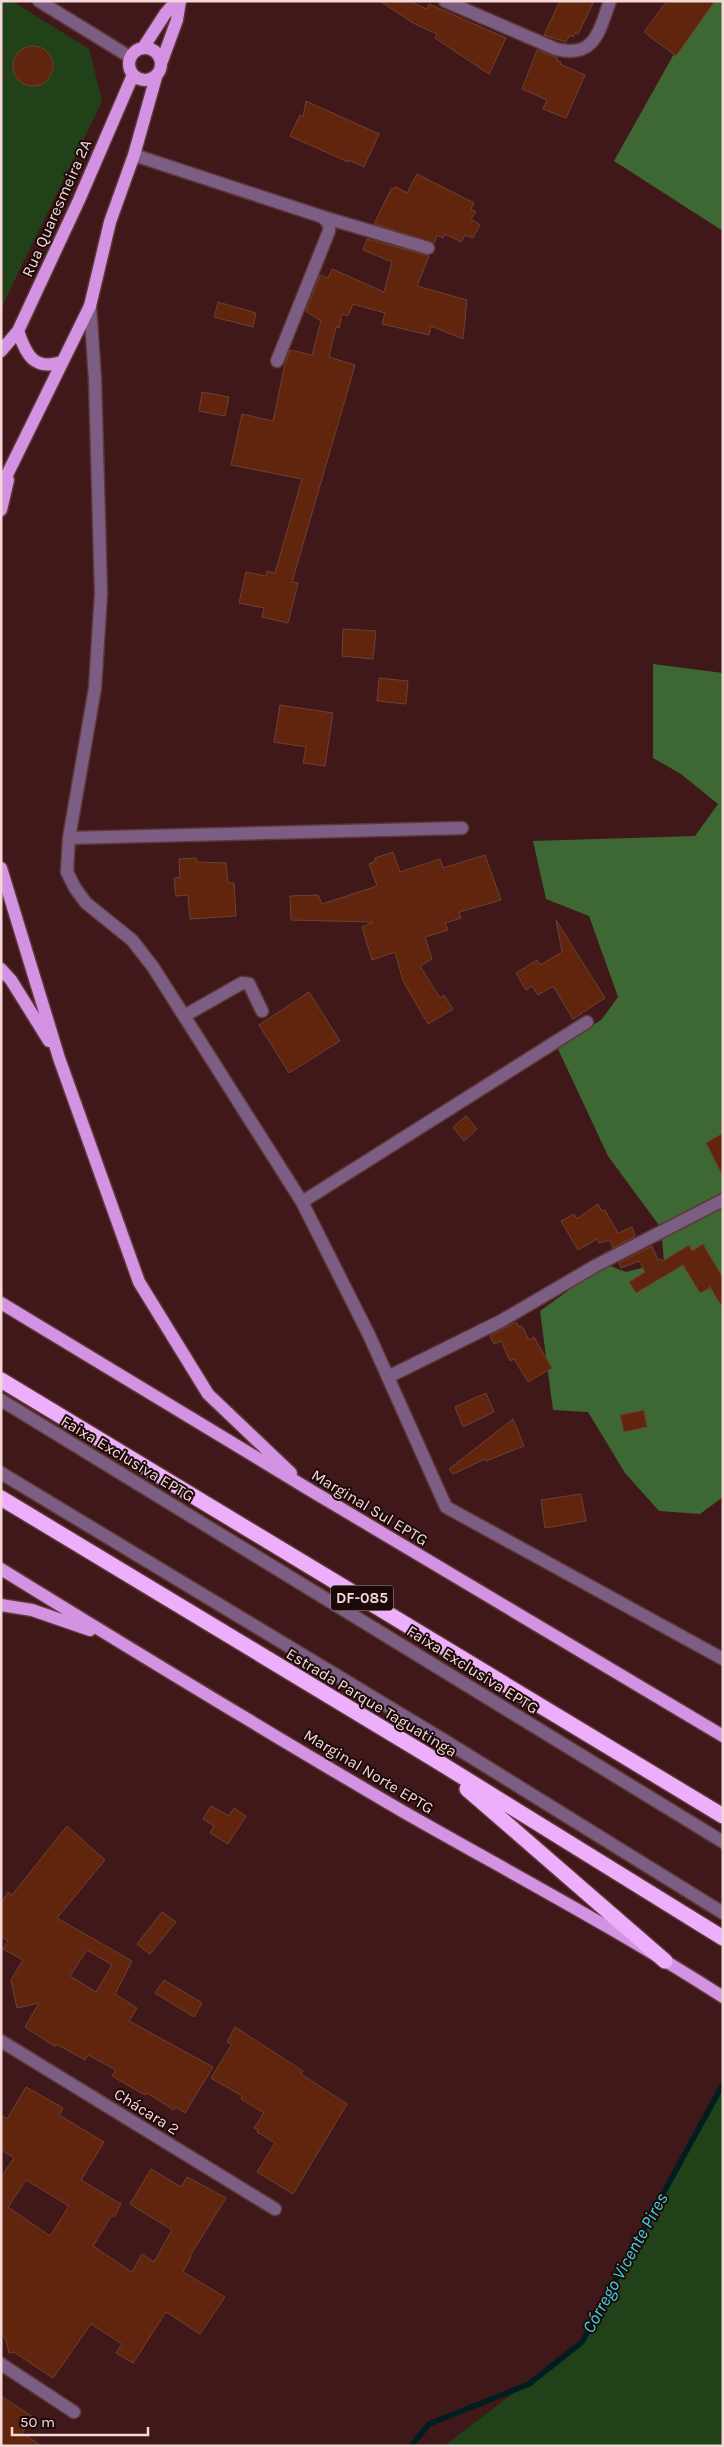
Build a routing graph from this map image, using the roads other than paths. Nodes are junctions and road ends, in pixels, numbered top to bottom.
1 (39, 1) edge
2 (178, 1) edge
3 (445, 1) edge
4 (610, 1) edge
5 (143, 48) junction
6 (130, 57) junction
7 (162, 61) junction
8 (132, 75) junction
9 (156, 77) junction
10 (134, 155) junction
11 (323, 217) junction
12 (428, 248) dead end
13 (90, 306) junction
14 (18, 331) junction
15 (1, 351) edge
16 (276, 361) dead end
17 (62, 362) junction
18 (10, 473) junction
19 (1, 487) edge
20 (1, 510) edge
21 (462, 828) dead end
22 (69, 838) junction
23 (1, 868) edge
24 (1, 969) edge
25 (262, 1011) dead end
26 (184, 1016) junction
27 (587, 1022) dead end
28 (59, 1058) junction
29 (723, 1200) edge
30 (302, 1202) junction
31 (1, 1303) edge
32 (388, 1377) junction
33 (1, 1380) edge
34 (1, 1400) edge
35 (1, 1473) edge
36 (310, 1490) junction
37 (1, 1498) edge
38 (1, 1569) edge
39 (1, 1605) edge
40 (110, 1636) junction
41 (723, 1659) edge
42 (723, 1736) edge
43 (432, 1758) junction
44 (723, 1816) edge
45 (723, 1842) edge
46 (723, 1913) edge
47 (723, 1938) edge
48 (665, 1961) junction
49 (722, 1996) edge
50 (1, 2041) edge
51 (275, 2209) dead end
52 (1, 2364) edge
53 (74, 2412) dead end

1 - 6 street
2 - 5 main road
2 - 7 main road
3 - 4 street
5 - 6 main road
5 - 7 main road
6 - 8 main road
7 - 9 main road
8 - 9 main road
8 - 14 main road, Rua Quaresmeira 2A
9 - 10 main road
10 - 11 street
10 - 13 main road
11 - 12 street
11 - 16 street
13 - 17 main road
13 - 22 street
14 - 15 main road, Rua Quaresmeira 2A
14 - 17 main road
17 - 18 main road
18 - 19 main road
18 - 20 main road
21 - 22 street
22 - 26 street
23 - 28 main road
24 - 28 main road
25 - 26 street
26 - 30 street
27 - 30 street
28 - 36 main road
29 - 32 street
30 - 32 street
31 - 36 main road, Marginal Sul EPTG
32 - 41 street
33 - 44 highway, DF-085
34 - 45 street, Faixa Exclusiva EPTG
35 - 46 street
36 - 42 main road, Marginal Sul EPTG
37 - 43 highway, Estrada Parque Taguatinga
38 - 40 main road, Marginal Norte EPTG
39 - 40 main road
40 - 48 main road, Marginal Norte EPTG
43 - 47 highway, Estrada Parque Taguatinga
43 - 48 highway
48 - 49 main road, Marginal Norte EPTG
50 - 51 street, Chácara 2
52 - 53 street

